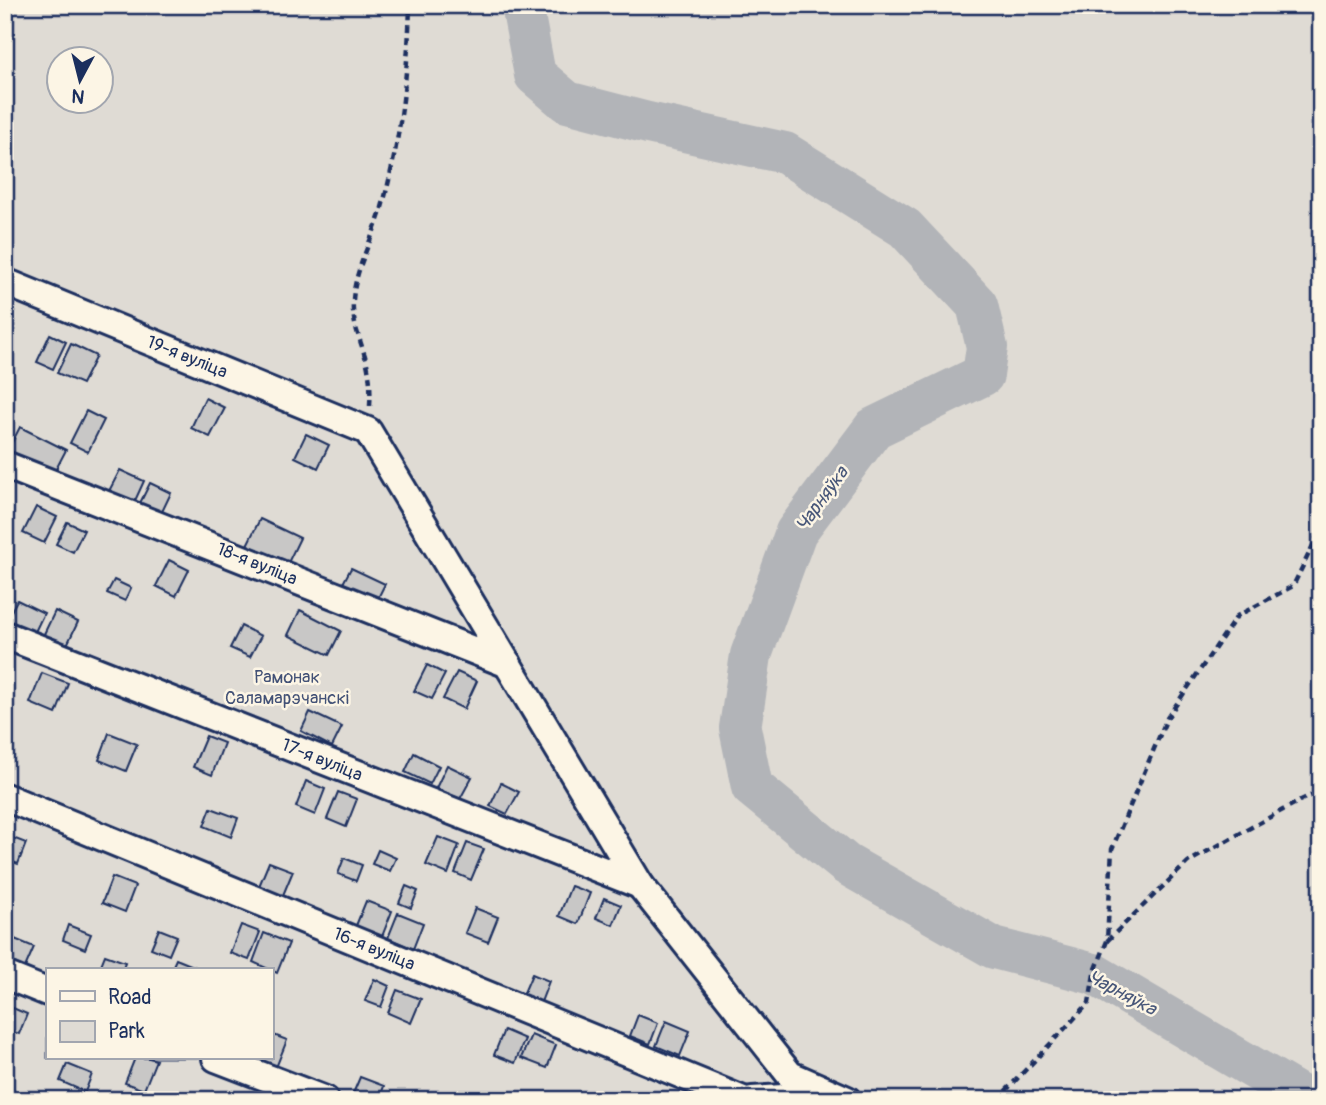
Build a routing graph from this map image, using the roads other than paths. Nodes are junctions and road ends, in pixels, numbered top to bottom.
1 (5, 282) edge
2 (5, 464) edge
3 (5, 635) edge
4 (508, 664) junction
5 (5, 797) edge
6 (640, 885) junction
7 (5, 975) edge
8 (46, 992) edge
9 (221, 1060) edge
10 (842, 1097) edge
11 (325, 1100) edge
12 (743, 1100) edge
13 (752, 1100) edge

1 - 4 street, 19-я вуліца
2 - 4 street, 18-я вуліца
3 - 6 street, 17-я вуліца
4 - 6 street
5 - 12 street, 16-я вуліца
6 - 10 street
7 - 8 street
9 - 11 street
10 - 13 street

